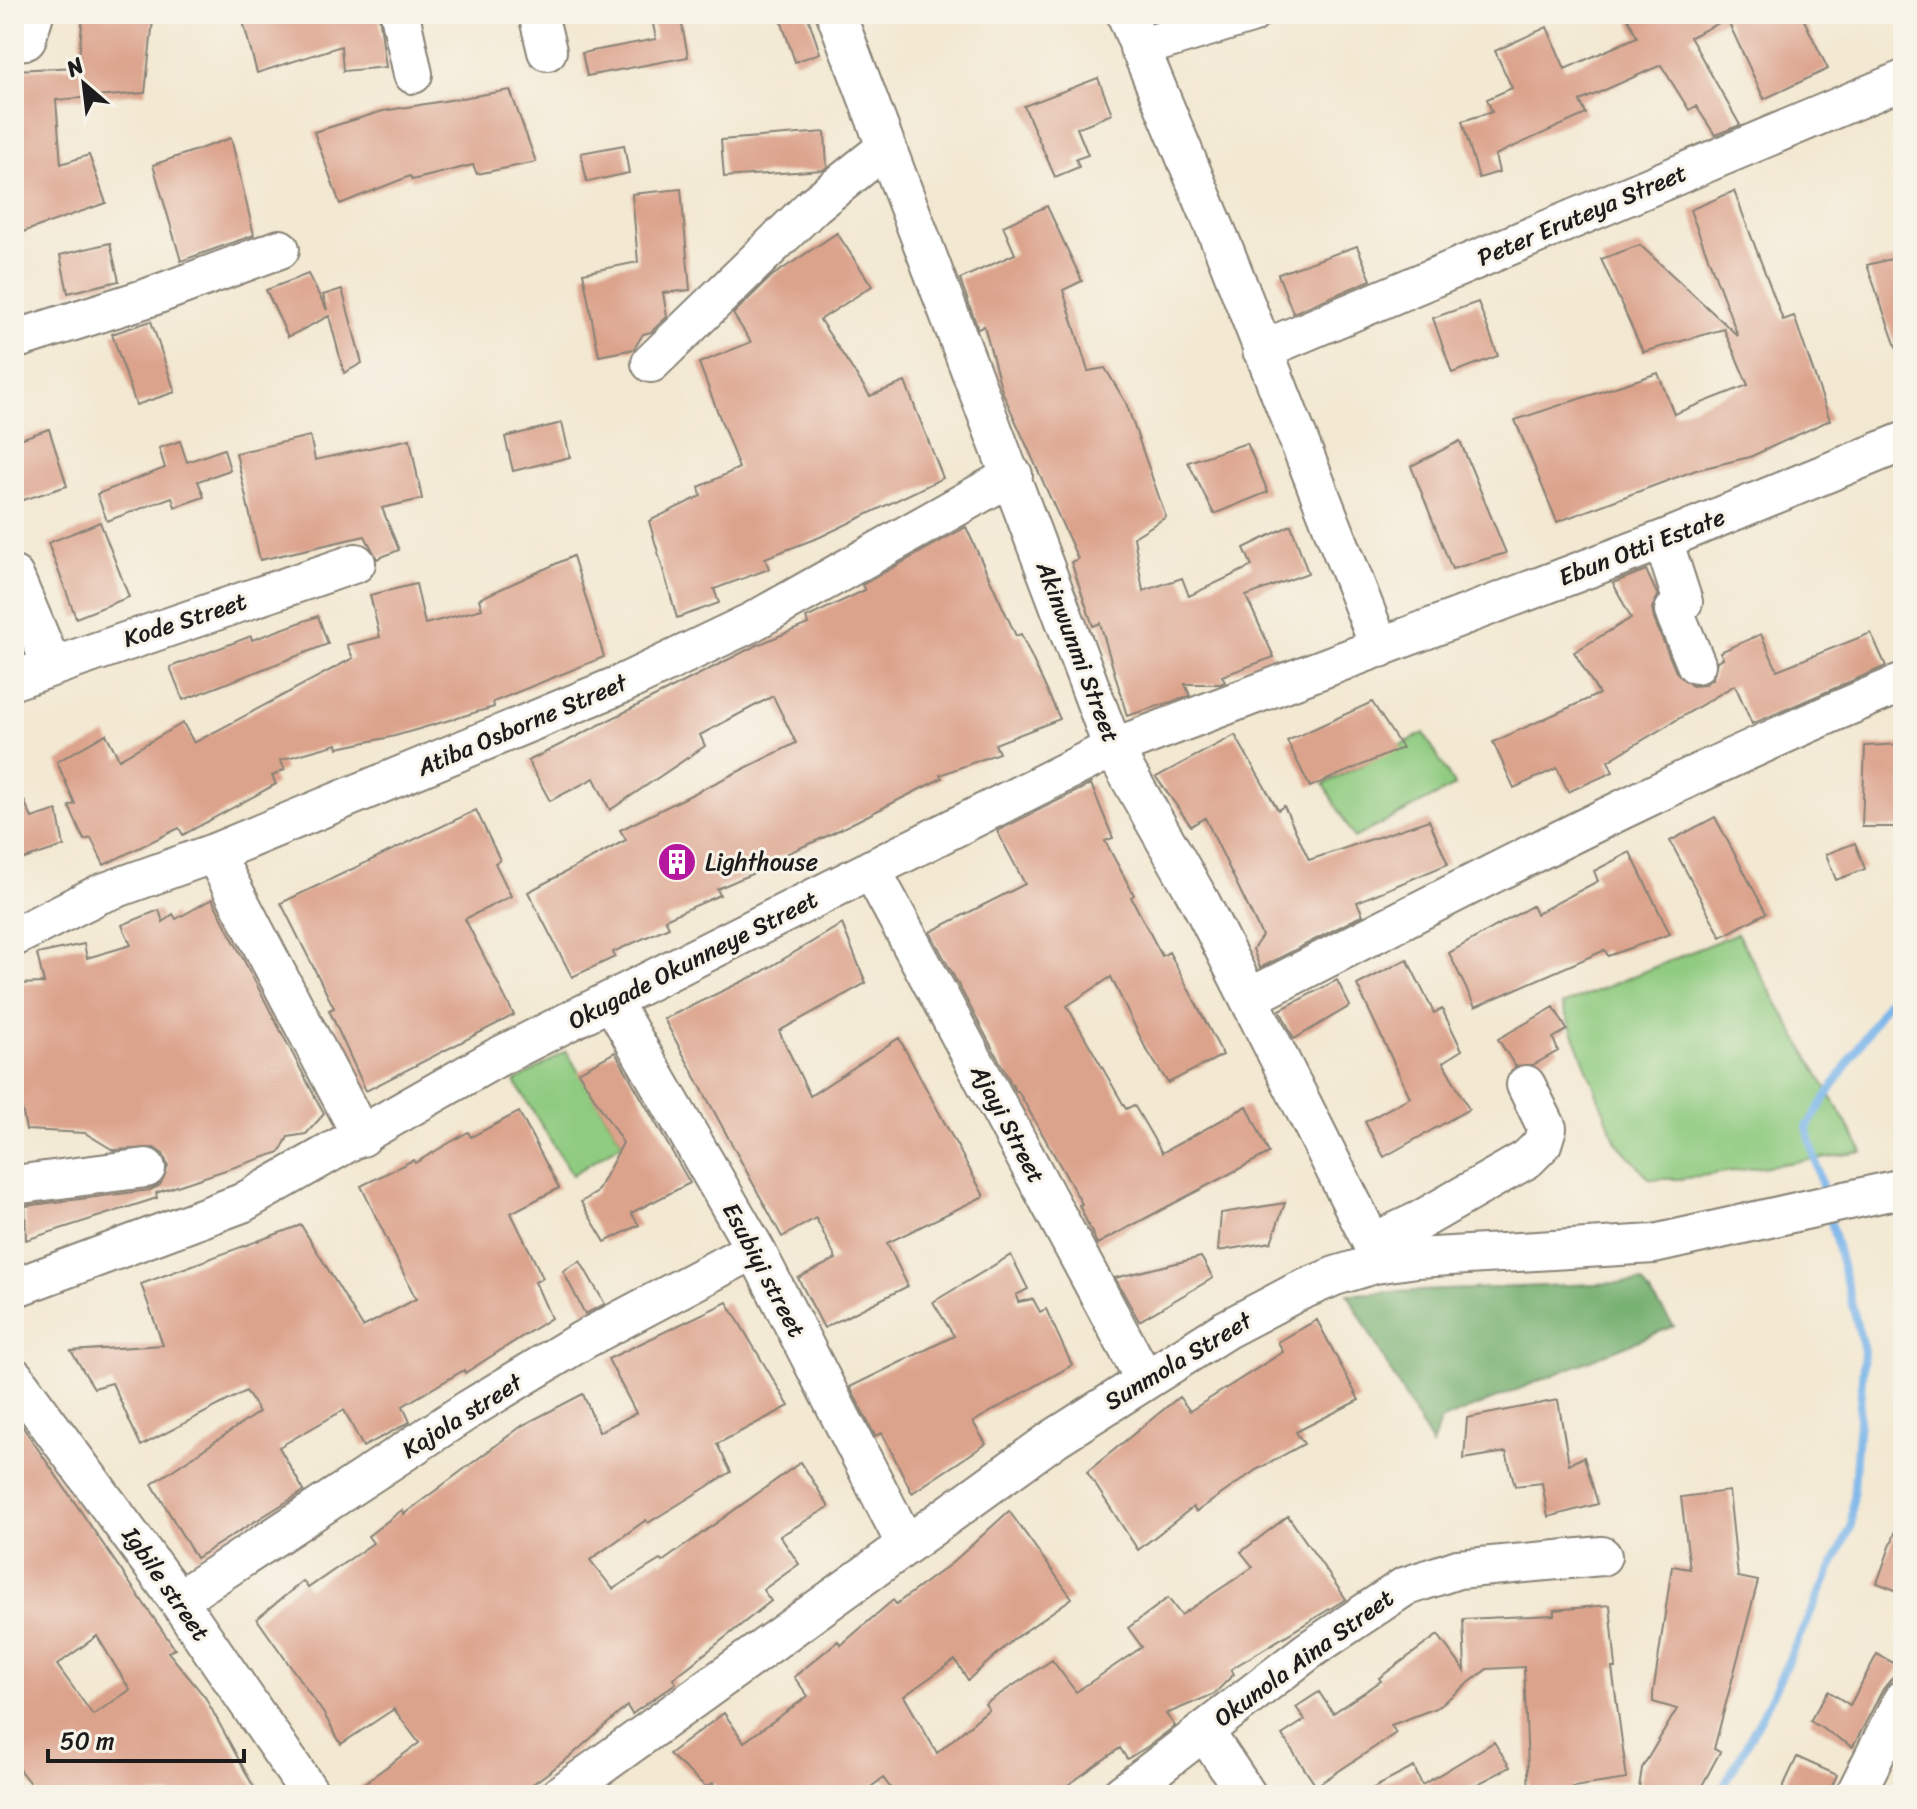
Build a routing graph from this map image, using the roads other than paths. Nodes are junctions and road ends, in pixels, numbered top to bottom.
1 (34, 14) edge
2 (400, 14) edge
3 (538, 14) edge
4 (836, 14) edge
5 (1251, 14) edge
6 (1132, 31) edge
7 (14, 41) edge
8 (547, 51) dead end
9 (413, 74) dead end
10 (1903, 80) edge
11 (884, 149) junction
12 (280, 249) dead end
13 (14, 340) edge
14 (1262, 350) junction
15 (651, 363) dead end
16 (1903, 442) edge
17 (1013, 475) junction
18 (1663, 540) junction
19 (356, 563) dead end
20 (14, 576) edge
21 (1380, 648) junction
22 (1696, 664) dead end
23 (52, 666) junction
24 (14, 680) edge
25 (1903, 683) edge
26 (1113, 748) junction
27 (214, 853) junction
28 (871, 869) junction
29 (14, 937) edge
30 (1249, 998) junction
31 (612, 1002) junction
32 (1526, 1085) dead end
33 (362, 1137) junction
34 (146, 1168) dead end
35 (14, 1185) edge
36 (1903, 1188) edge
37 (755, 1249) junction
38 (1377, 1253) junction
39 (14, 1288) edge
40 (14, 1377) edge
41 (1145, 1380) junction
42 (905, 1543) junction
43 (1602, 1556) dead end
44 (178, 1600) junction
45 (1903, 1699) edge
46 (1204, 1731) junction
47 (311, 1795) edge
48 (560, 1795) edge
49 (1121, 1795) edge
50 (1247, 1795) edge
51 (1855, 1795) edge

1 - 7 street
2 - 9 street
3 - 8 street
4 - 11 street, Akinwunmi Street
5 - 6 street
6 - 14 street
10 - 14 street, Peter Eruteya Street
11 - 15 street
11 - 17 street, Akinwunmi Street
12 - 13 street
14 - 21 street
16 - 18 street, Ebun Otti Estate
17 - 26 street, Akinwunmi Street
17 - 27 street, Atiba Osborne Street
18 - 21 street, Ebun Otti Estate
18 - 22 street
19 - 23 street, Kode Street
20 - 23 street
21 - 26 street, Okugade Okunneye Street
23 - 24 street, Kode Street
25 - 30 street
26 - 28 street, Okugade Okunneye Street
26 - 30 street, Akinwunmi Street
27 - 29 street, Atiba Osborne Street
27 - 33 street
28 - 31 street, Okugade Okunneye Street
28 - 41 street, Ajayi Street
30 - 38 street, Akinwunmi Street
31 - 33 street, Okugade Okunneye Street
31 - 37 street, Esubiyi street
32 - 38 street
33 - 39 street, Okugade Okunneye Street
34 - 35 street
36 - 38 street, Sunmola Street
37 - 42 street, Esubiyi street
37 - 44 street, Kajola street
38 - 41 street, Sunmola Street
40 - 44 street, Igbile street
41 - 42 street, Sunmola Street
42 - 48 street, Sunmola Street
43 - 46 street, Okunola Aina Street
44 - 47 street, Igbile street
45 - 51 street
46 - 49 street, Okunola Aina Street
46 - 50 street

